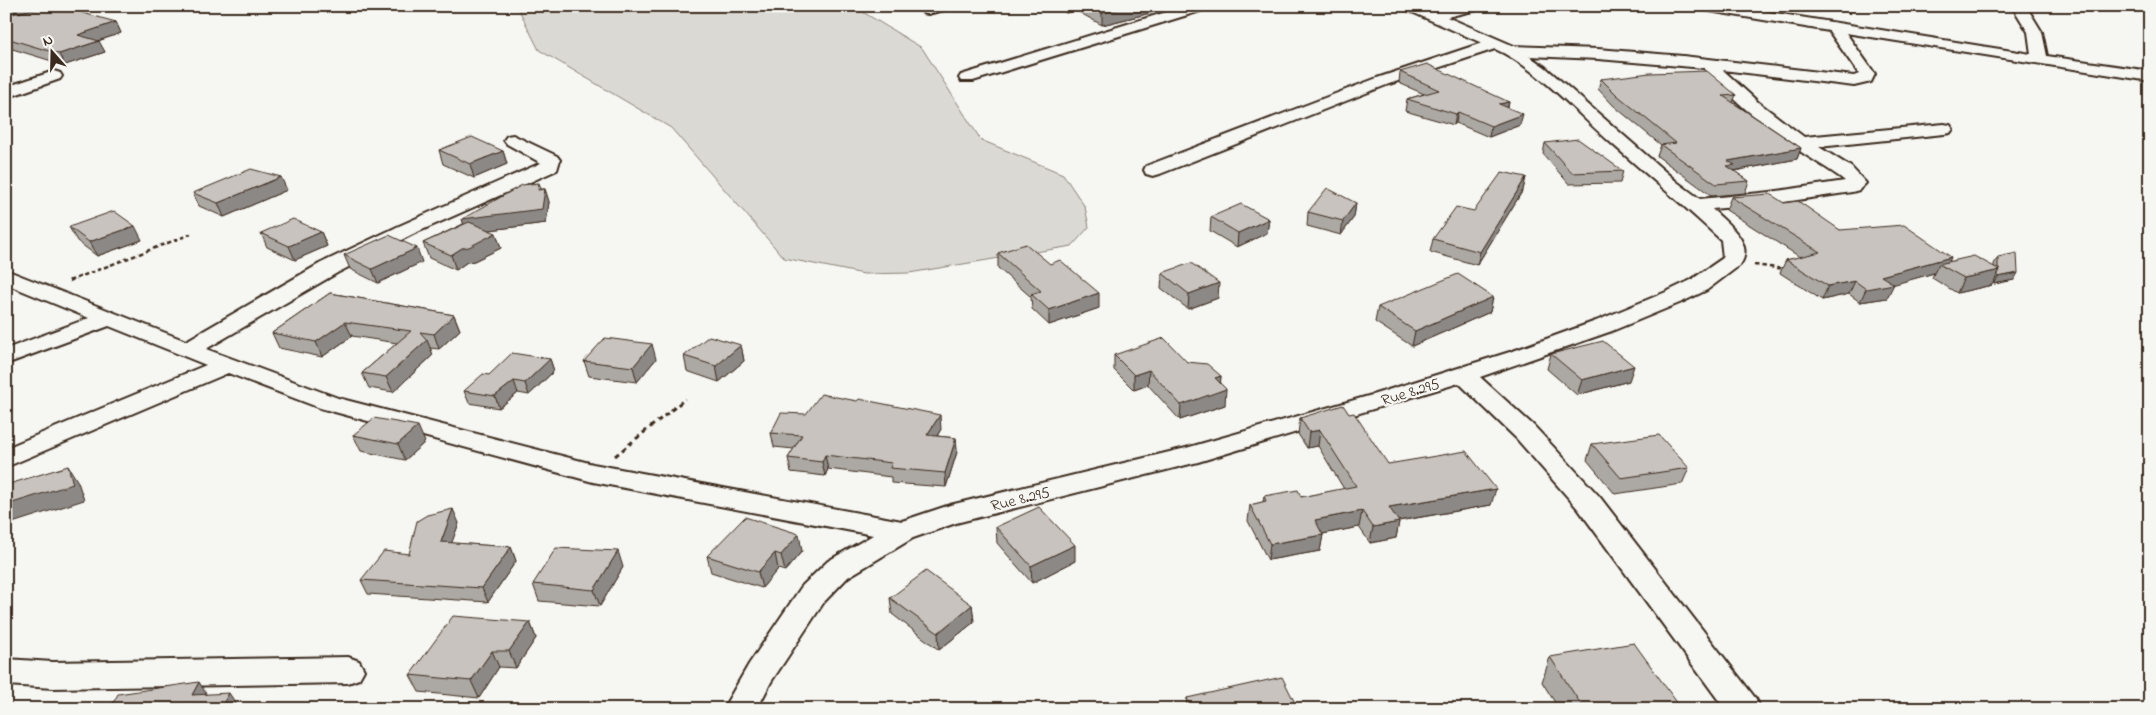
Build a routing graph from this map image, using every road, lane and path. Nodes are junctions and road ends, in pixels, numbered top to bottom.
1 (82, 6) edge
2 (943, 6) edge
3 (1202, 6) edge
4 (1410, 6) edge
5 (1476, 6) edge
6 (1703, 6) edge
7 (2019, 6) edge
8 (928, 10) dead end
9 (1433, 16) junction
10 (6, 21) edge
11 (1834, 27) junction
12 (1503, 47) junction
13 (2040, 60) junction
14 (1708, 63) junction
15 (54, 76) dead end
16 (2150, 76) edge
17 (967, 78) dead end
18 (6, 93) edge
19 (1944, 129) dead end
20 (513, 140) dead end
21 (1800, 143) junction
22 (1153, 170) dead end
23 (1696, 204) junction
24 (191, 234) dead end
25 (1733, 261) junction
26 (1786, 269) edge
27 (6, 276) edge
28 (45, 290) junction
29 (109, 318) junction
30 (187, 350) junction
31 (6, 356) edge
32 (227, 364) junction
33 (1463, 374) junction
34 (685, 399) dead end
35 (6, 458) edge
36 (593, 474) junction
37 (903, 532) junction
38 (348, 670) dead end
39 (6, 672) edge
40 (740, 709) edge
41 (1744, 709) edge

1 - 10 street
2 - 8 street
3 - 17 street
4 - 9 street
5 - 9 street
6 - 11 street
7 - 13 street
9 - 12 street
11 - 13 street
11 - 14 street
12 - 14 street
12 - 22 street
12 - 23 street
13 - 16 street
14 - 21 street
15 - 18 street
19 - 21 street
20 - 30 street
21 - 23 street
23 - 25 street
24 - 28 path
25 - 26 path
25 - 33 street, Rue 8.295
27 - 28 street
28 - 29 street
29 - 30 street
29 - 31 street
30 - 32 street
32 - 35 street
32 - 36 street
33 - 37 street, Rue 8.295
33 - 41 street
34 - 36 path
36 - 37 street
37 - 40 street, Rue 8.295
38 - 39 street

